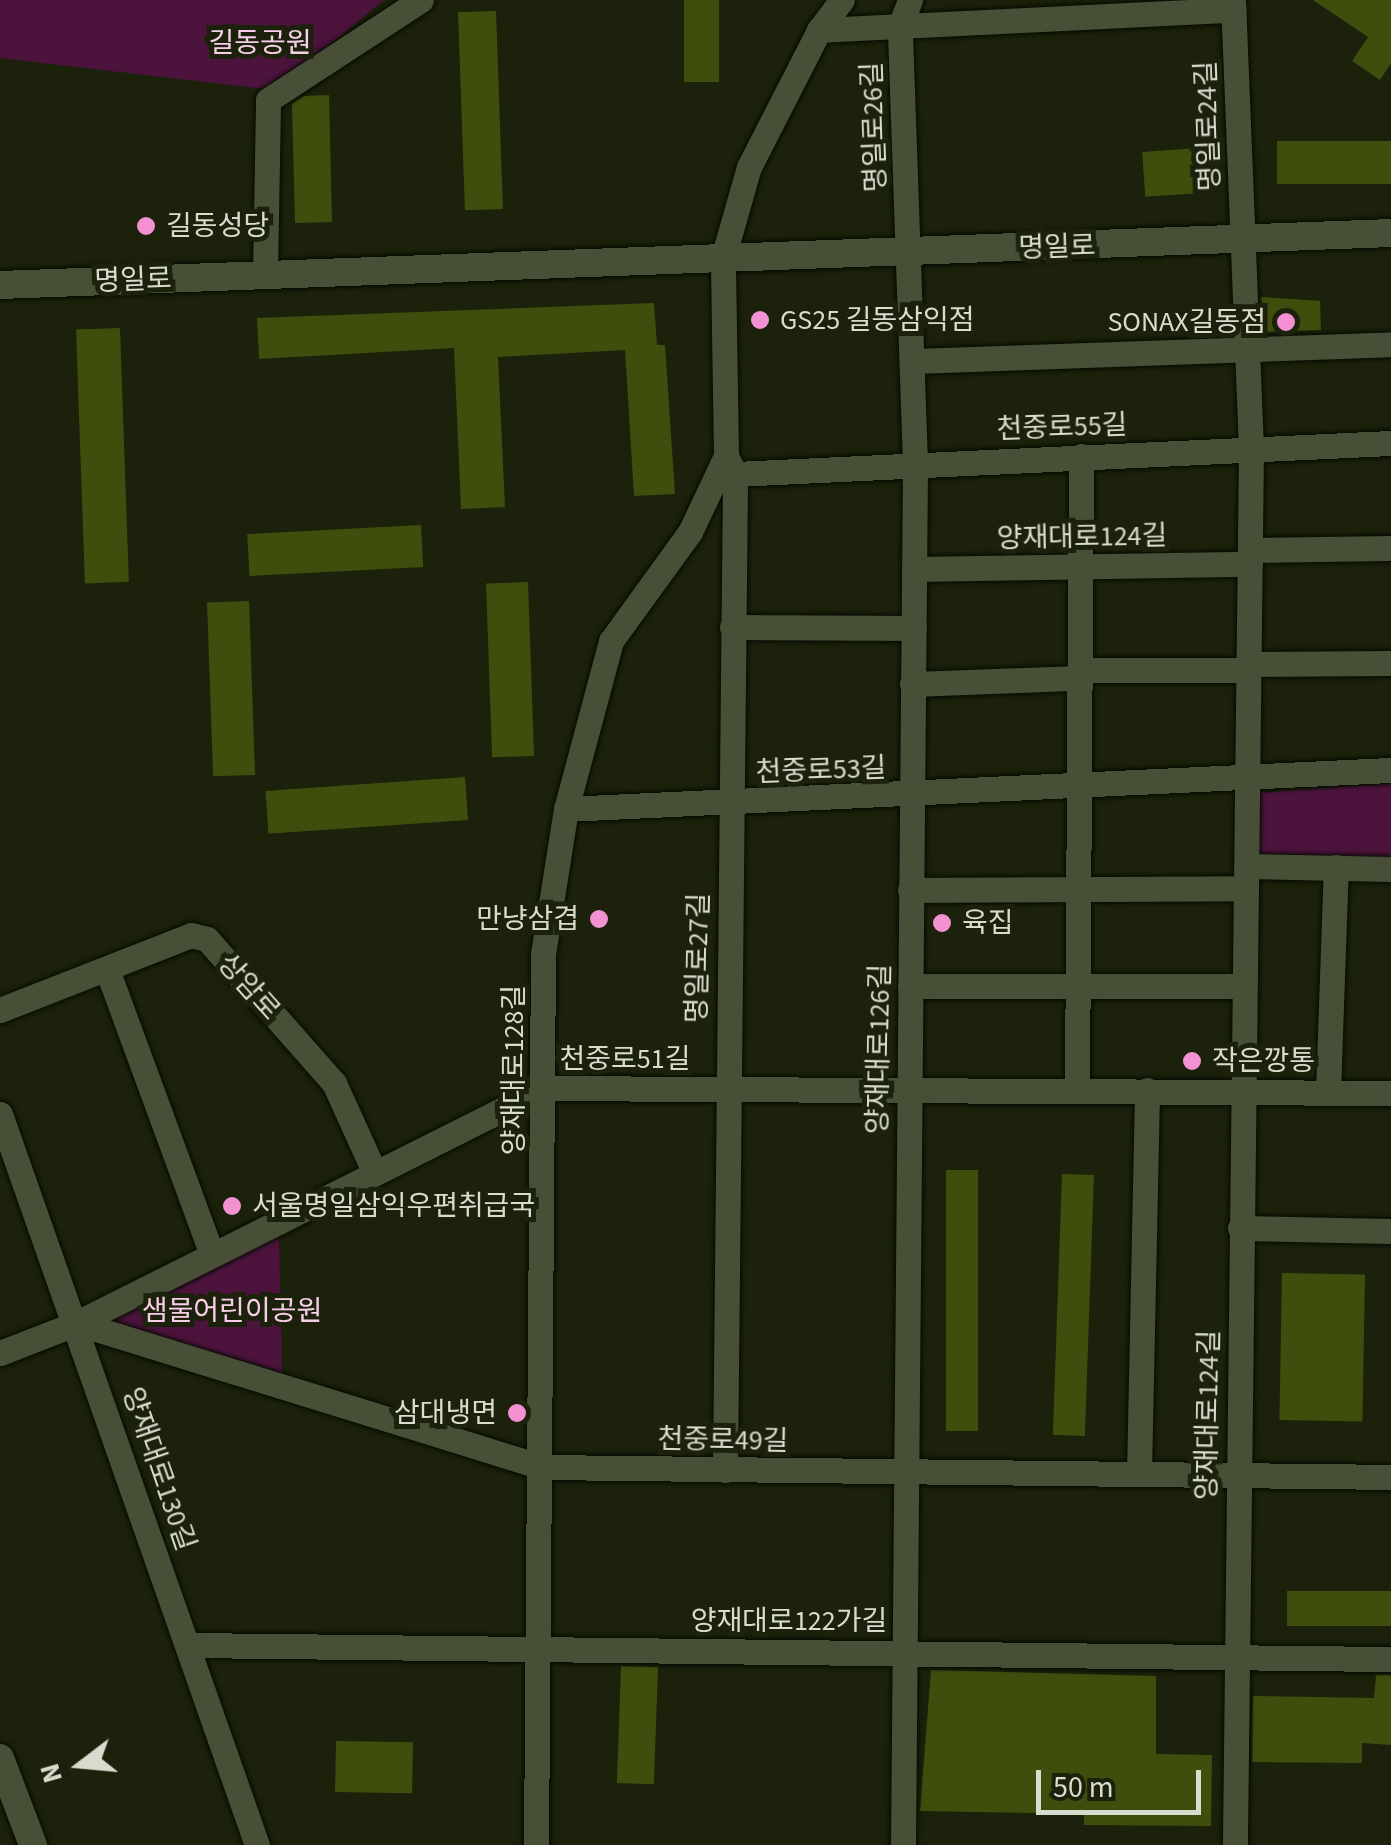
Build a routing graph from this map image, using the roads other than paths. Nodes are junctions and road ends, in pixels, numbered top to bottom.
1 (421, 0) edge
2 (842, 0) edge
3 (910, 0) edge
4 (1234, 5) edge
5 (900, 26) junction
6 (819, 30) junction
7 (1391, 233) edge
8 (1242, 239) junction
9 (910, 253) junction
10 (723, 258) junction
11 (265, 275) junction
12 (0, 285) edge
13 (1391, 344) edge
14 (1246, 348) junction
15 (913, 361) junction
16 (1391, 444) edge
17 (1250, 450) junction
18 (1081, 456) junction
19 (916, 462) junction
20 (730, 465) junction
21 (1391, 548) edge
22 (1250, 557) junction
23 (1080, 567) junction
24 (914, 569) junction
25 (732, 627) junction
26 (914, 628) junction
27 (1391, 663) edge
28 (1249, 667) junction
29 (1079, 674) junction
30 (912, 684) junction
31 (1391, 770) edge
32 (1248, 781) junction
33 (1078, 789) junction
34 (911, 797) junction
35 (729, 803) junction
36 (566, 810) junction
37 (1336, 868) junction
38 (1391, 868) edge
39 (1247, 877) junction
40 (1077, 889) junction
41 (910, 890) junction
42 (108, 972) junction
43 (910, 986) junction
44 (1244, 986) junction
45 (1077, 987) junction
46 (0, 1010) edge
47 (545, 1088) junction
48 (727, 1090) junction
49 (1077, 1090) junction
50 (1147, 1090) junction
51 (1242, 1090) junction
52 (908, 1091) junction
53 (1328, 1092) junction
54 (1391, 1093) edge
55 (0, 1114) edge
56 (374, 1171) junction
57 (1240, 1228) junction
58 (1391, 1231) edge
59 (212, 1254) junction
60 (77, 1324) junction
61 (0, 1353) edge
62 (542, 1468) junction
63 (725, 1470) junction
64 (905, 1472) junction
65 (1139, 1474) junction
66 (1238, 1476) junction
67 (1391, 1478) edge
68 (188, 1645) junction
69 (904, 1650) junction
70 (538, 1651) junction
71 (1236, 1655) junction
72 (1391, 1659) edge
73 (0, 1758) edge
74 (33, 1845) edge
75 (257, 1845) edge
76 (536, 1845) edge
77 (903, 1845) edge
78 (1235, 1845) edge

1 - 11 street
2 - 6 street
3 - 5 street, 명일로26길
4 - 5 street, 명일로24길
4 - 8 street, 명일로24길
5 - 6 street, 명일로24길
5 - 9 street, 명일로26길
6 - 10 street
7 - 8 street, 명일로
8 - 9 street, 명일로
8 - 14 street, 양재대로124길
9 - 10 street, 명일로
9 - 15 street, 양재대로126길
10 - 11 street, 명일로
10 - 20 street, 명일로27길
11 - 12 street, 명일로
13 - 14 street
14 - 15 street
14 - 17 street, 양재대로124길
15 - 19 street, 양재대로126길
16 - 17 street, 천중로55길
17 - 18 street, 천중로55길
17 - 22 street, 양재대로124길
18 - 19 street, 천중로55길
18 - 23 street
19 - 20 street, 천중로55길
19 - 24 street, 양재대로126길
20 - 25 street, 명일로27길
20 - 36 street, 양재대로128길
21 - 22 street, 양재대로124길
22 - 23 street, 양재대로124길
22 - 28 street, 양재대로124길
23 - 24 street, 양재대로124길
23 - 29 street
24 - 26 street, 양재대로126길
25 - 26 street
25 - 35 street, 명일로27길
26 - 30 street, 양재대로126길
27 - 28 street
28 - 29 street
28 - 32 street, 양재대로124길
29 - 30 street
29 - 33 street
30 - 34 street, 양재대로126길
31 - 32 street, 천중로53길
32 - 33 street, 천중로53길
32 - 39 street, 양재대로124길
33 - 34 street, 천중로53길
33 - 40 street
34 - 35 street, 천중로53길
34 - 41 street, 양재대로126길
35 - 36 street, 천중로53길
35 - 48 street, 명일로27길
36 - 47 street, 양재대로128길
37 - 38 street
37 - 39 street
37 - 53 street
39 - 40 street
39 - 44 street, 양재대로124길
40 - 41 street
40 - 45 street
41 - 43 street, 양재대로126길
42 - 46 street, 상암로
42 - 56 street, 상암로
42 - 59 street
43 - 45 street
43 - 52 street, 양재대로126길
44 - 45 street
44 - 51 street, 양재대로124길
45 - 49 street
47 - 48 street, 천중로51길
47 - 56 street, 천중로51길
47 - 62 street, 양재대로128길
48 - 52 street, 천중로51길
48 - 63 street, 명일로27길
49 - 50 street, 천중로51길
49 - 52 street, 천중로51길
50 - 51 street, 천중로51길
50 - 65 street
51 - 53 street, 천중로51길
51 - 57 street, 양재대로124길
52 - 64 street, 양재대로126길
53 - 54 street, 천중로51길
55 - 60 street, 양재대로130길
56 - 59 street, 천중로51길
57 - 58 street
57 - 66 street, 양재대로124길
59 - 60 street, 천중로51길
60 - 61 street, 천중로51길
60 - 62 street, 천중로49길
60 - 68 street, 양재대로130길
62 - 63 street, 천중로49길
62 - 70 street, 양재대로128길
63 - 64 street, 천중로49길
64 - 65 street, 천중로49길
64 - 69 street, 양재대로126길
65 - 66 street, 천중로49길
66 - 67 street, 천중로49길
66 - 71 street, 양재대로124길
68 - 70 street, 양재대로122가길
68 - 75 street, 양재대로130길
69 - 70 street, 양재대로122가길
69 - 71 street, 양재대로122가길
69 - 77 street, 양재대로126길
70 - 76 street, 양재대로128길
71 - 72 street, 양재대로122가길
71 - 78 street, 양재대로124길
73 - 74 street

